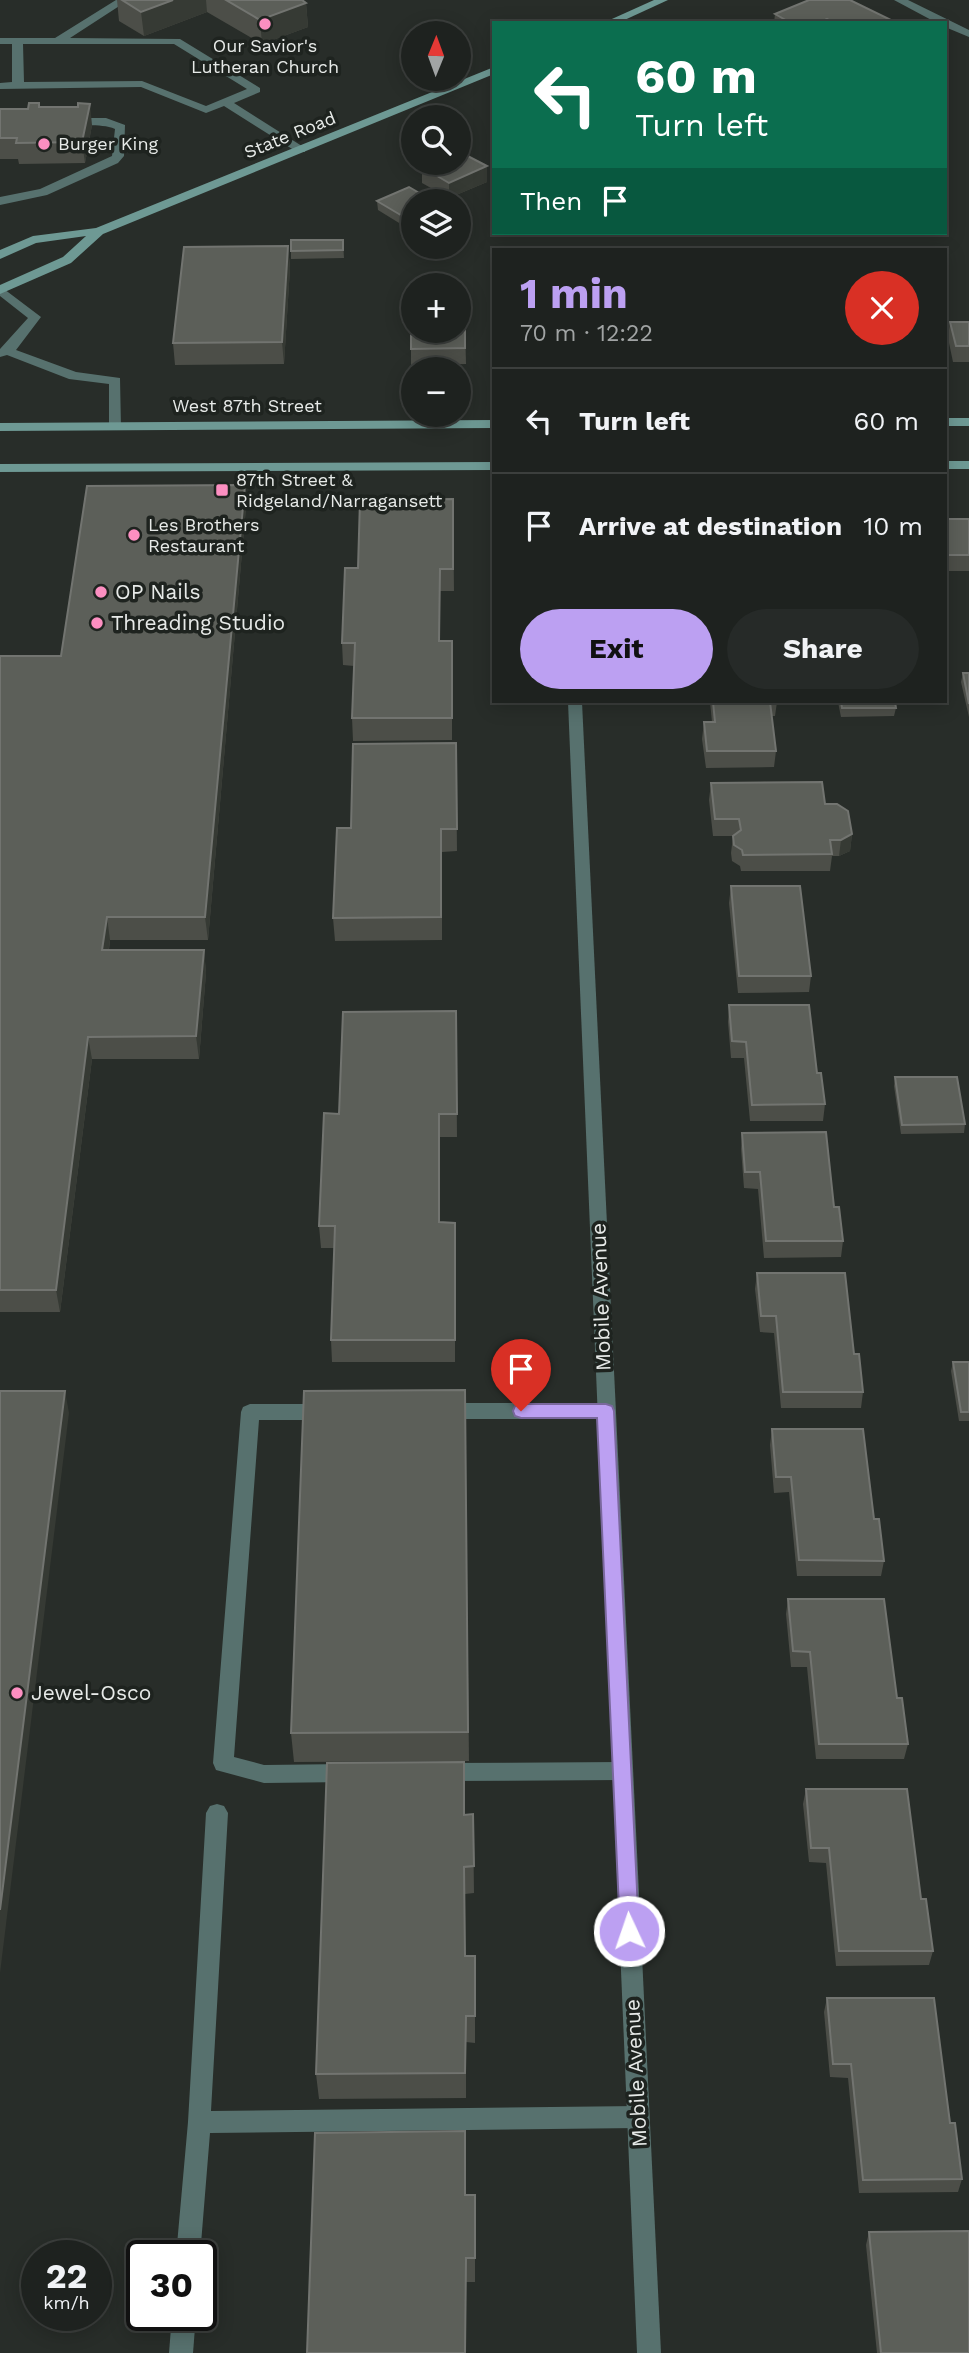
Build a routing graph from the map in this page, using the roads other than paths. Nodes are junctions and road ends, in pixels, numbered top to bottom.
1 (663, 0) edge
2 (899, 0) edge
3 (122, 1) edge
4 (613, 21) edge
5 (942, 21) edge
6 (947, 23) edge
7 (969, 34) edge
8 (0, 41) edge
9 (17, 41) junction
10 (57, 41) junction
11 (492, 71) edge
12 (0, 86) edge
13 (18, 86) junction
14 (225, 102) junction
15 (54, 120) edge
16 (301, 150) junction
17 (0, 201) edge
18 (99, 231) junction
19 (0, 254) edge
20 (0, 290) edge
21 (4, 352) edge
22 (947, 422) edge
23 (969, 422) edge
24 (492, 424) edge
25 (116, 426) junction
26 (0, 427) edge
27 (947, 465) edge
28 (969, 465) edge
29 (492, 466) edge
30 (0, 468) edge
31 (575, 703) edge
32 (426, 1411) edge
33 (606, 1411) junction
34 (345, 1412) edge
35 (622, 1771) junction
36 (418, 1772) edge
37 (362, 1773) edge
38 (217, 1812) dead end
39 (638, 2117) junction
40 (199, 2122) junction
41 (189, 2240) edge
42 (183, 2331) edge
43 (181, 2353) edge
44 (649, 2353) edge

1 - 4 main road
2 - 5 street
3 - 10 street
6 - 7 street
8 - 9 street
9 - 10 street
9 - 13 street
10 - 14 street
11 - 16 main road, State Road
12 - 13 street
13 - 14 street
14 - 16 street
15 - 17 street
16 - 18 main road, State Road
18 - 19 main road, State Road
18 - 20 main road, State Road
20 - 21 street
21 - 25 street
22 - 23 main road
24 - 25 main road, West 87th Street
25 - 26 main road, West 87th Street
27 - 28 main road
29 - 30 main road
31 - 33 street, Mobile Avenue
32 - 33 street
33 - 35 street, Mobile Avenue
34 - 37 street
35 - 36 street
35 - 39 street, Mobile Avenue
38 - 40 street
39 - 40 street
39 - 44 street, Mobile Avenue
40 - 41 street
42 - 43 street

